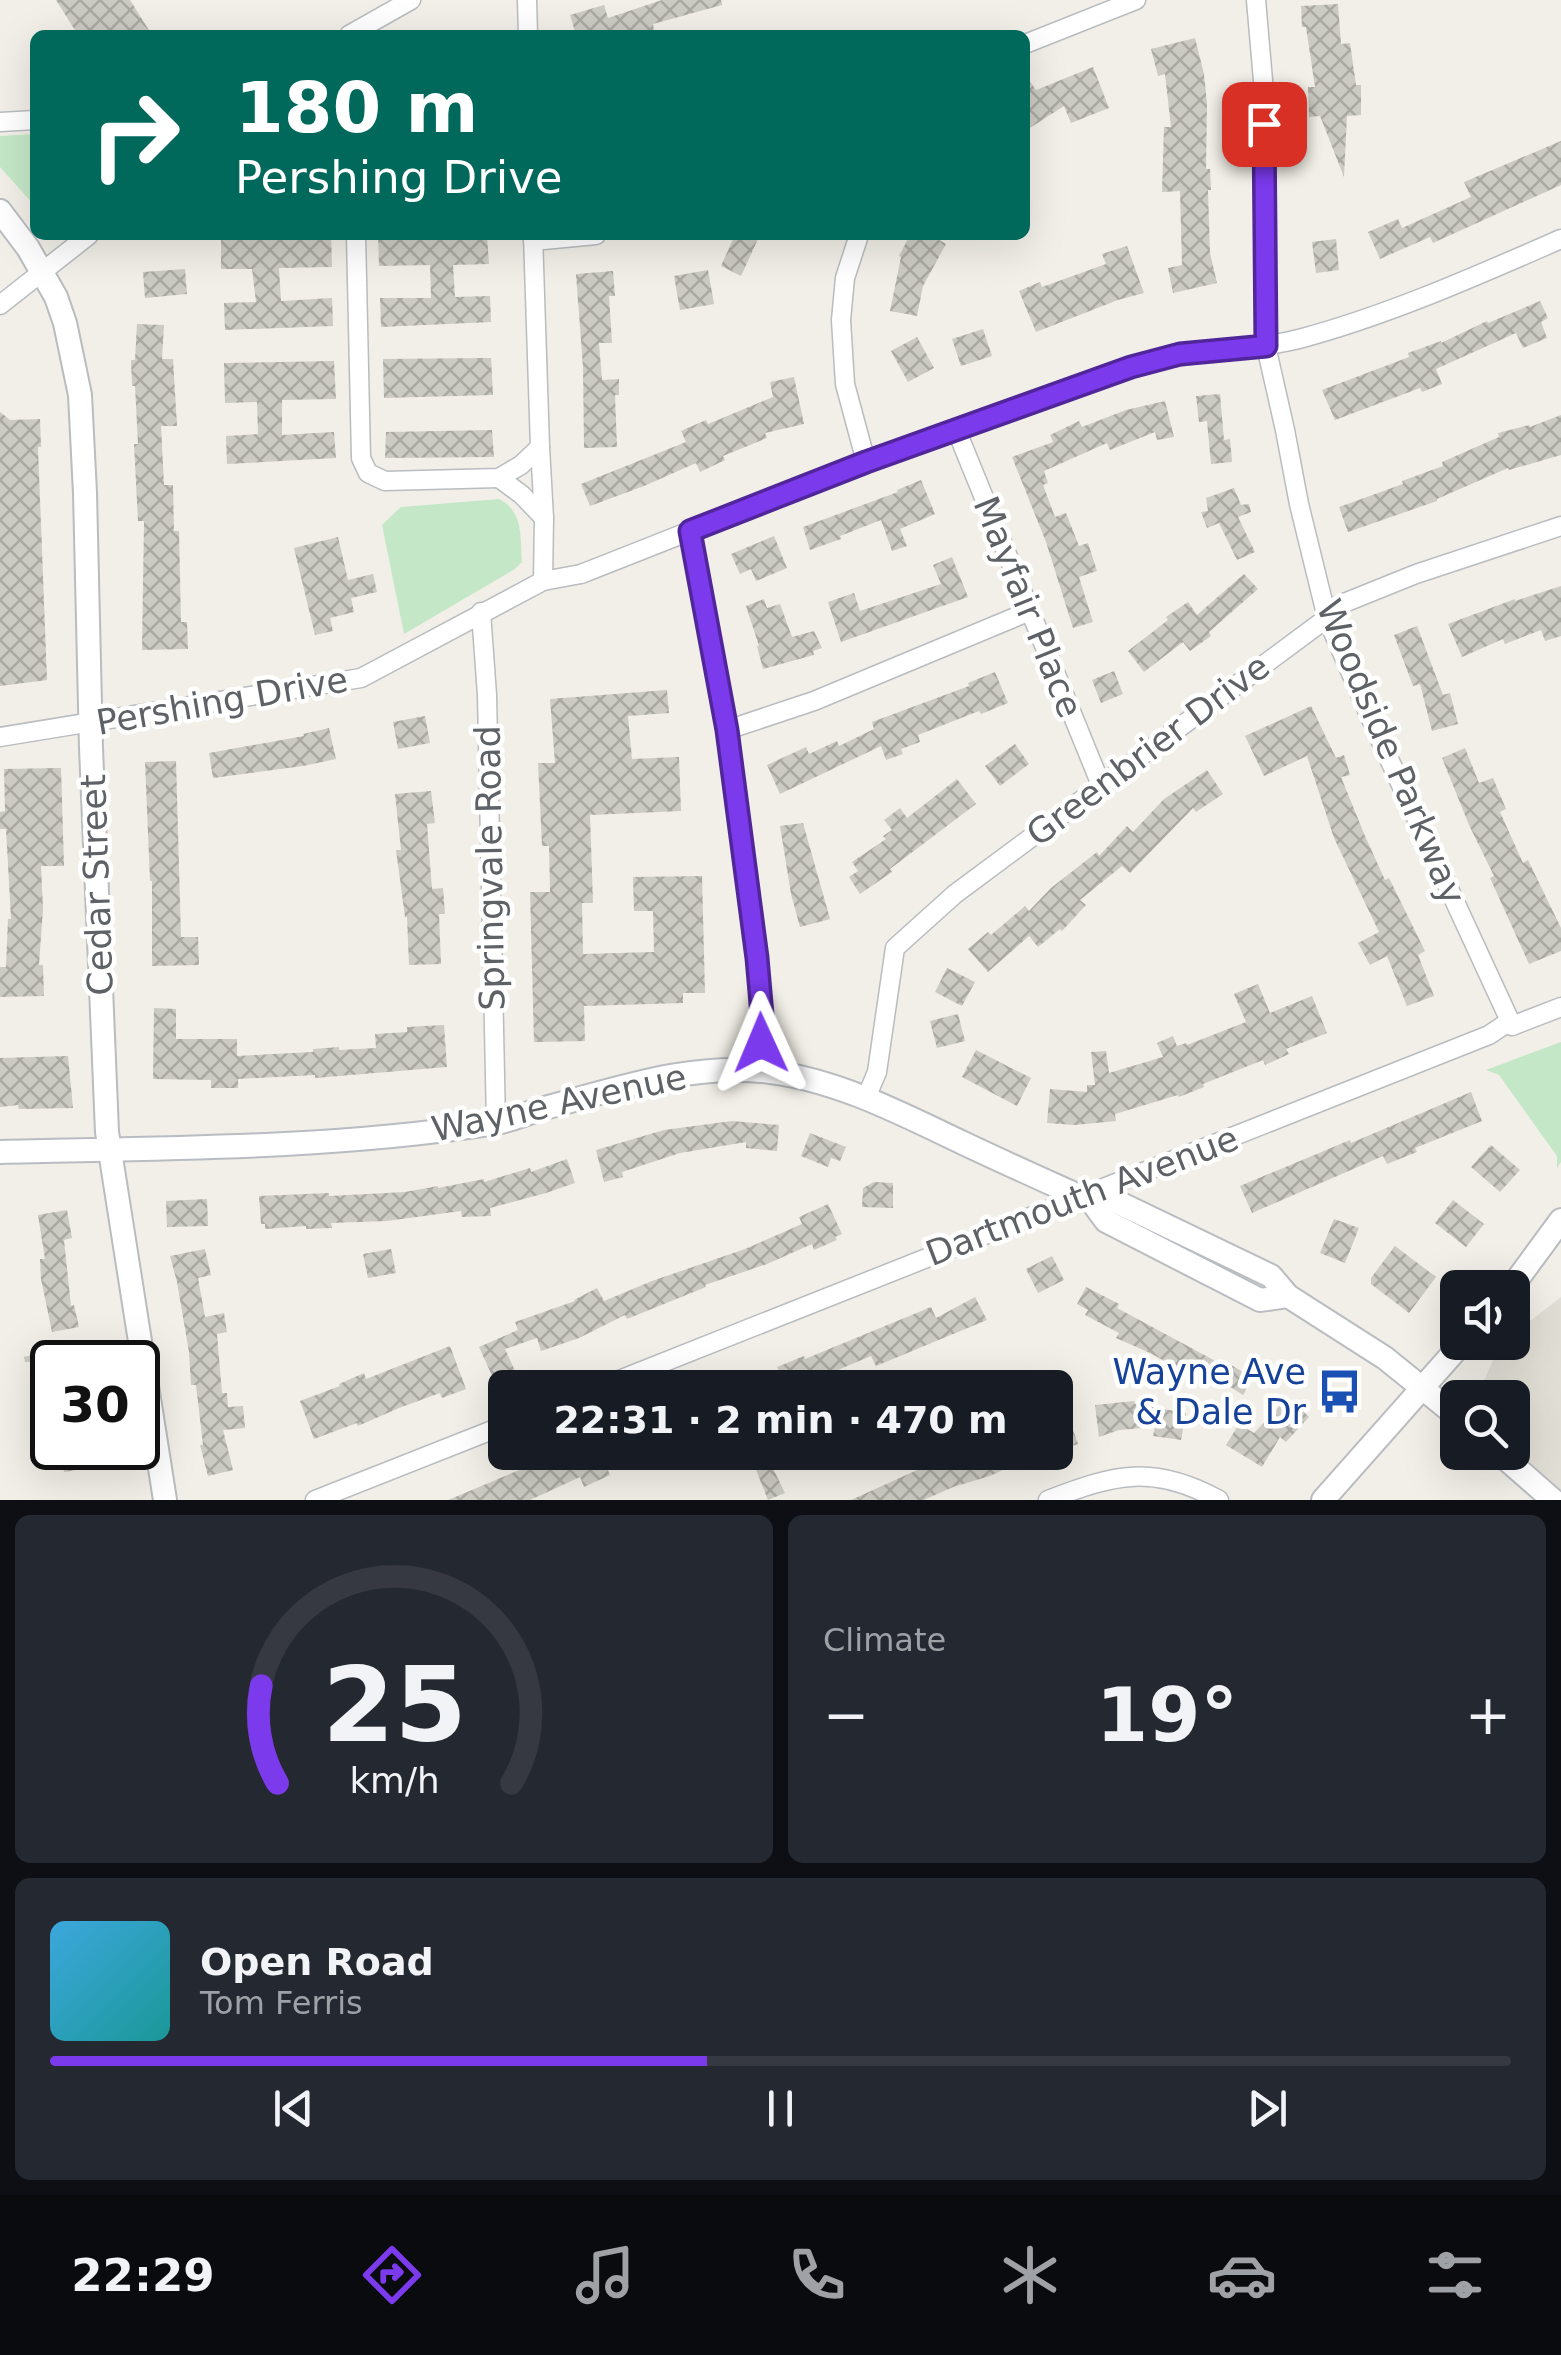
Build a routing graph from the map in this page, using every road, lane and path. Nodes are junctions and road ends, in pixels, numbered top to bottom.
1 (411, 0) edge
2 (527, 0) edge
3 (1084, 0) edge
4 (1136, 0) edge
5 (1256, 0) edge
6 (1077, 24) junction
7 (359, 30) edge
8 (528, 30) edge
9 (1030, 42) edge
10 (30, 120) edge
11 (0, 122) edge
12 (0, 211) edge
13 (1561, 239) edge
14 (83, 240) edge
15 (356, 240) edge
16 (533, 240) edge
17 (857, 240) edge
18 (44, 272) junction
19 (0, 305) edge
20 (1266, 346) junction
21 (956, 429) junction
22 (540, 447) junction
23 (866, 462) junction
24 (498, 478) junction
25 (544, 518) junction
26 (1561, 526) edge
27 (690, 531) junction
28 (543, 581) junction
29 (1030, 611) junction
30 (481, 612) junction
31 (1327, 618) junction
32 (91, 724) junction
33 (727, 730) junction
34 (0, 737) edge
35 (1100, 784) junction
36 (1561, 1007) edge
37 (1510, 1021) junction
38 (754, 1071) junction
39 (866, 1098) junction
40 (496, 1124) junction
41 (111, 1150) junction
42 (0, 1152) edge
43 (1085, 1199) junction
44 (1561, 1220) edge
45 (1525, 1270) edge
46 (1448, 1360) edge
47 (644, 1370) edge
48 (1424, 1388) junction
49 (1440, 1402) edge
50 (488, 1432) edge
51 (1519, 1470) edge
52 (165, 1500) edge
53 (315, 1500) edge
54 (1048, 1500) edge
55 (1218, 1500) edge
56 (1323, 1500) edge
57 (1554, 1500) edge

1 - 7 street
2 - 8 street
3 - 6 street
4 - 6 street
5 - 20 street, Woodside Parkway
6 - 9 street
10 - 11 street
12 - 18 street, Cedar Street
13 - 20 street, Pershing Drive
14 - 18 street
15 - 24 street
16 - 22 street
17 - 23 street
18 - 19 street
18 - 32 street, Cedar Street
20 - 21 street, Pershing Drive
20 - 31 street, Woodside Parkway
21 - 23 street, Pershing Drive
21 - 29 street, Mayfair Place
22 - 24 street
22 - 25 street
23 - 27 street, Pershing Drive
24 - 25 street
25 - 28 street
26 - 31 street, Greenbrier Drive
27 - 28 street, Pershing Drive
27 - 33 street
28 - 30 street, Pershing Drive
29 - 33 street
29 - 35 street, Mayfair Place
30 - 32 street, Pershing Drive
30 - 40 street, Springvale Road
31 - 35 street, Greenbrier Drive
31 - 37 street, Woodside Parkway
32 - 34 street, Pershing Drive
32 - 41 street, Cedar Street
33 - 38 street
35 - 39 street, Greenbrier Drive
36 - 37 street, Dartmouth Avenue
37 - 43 street, Dartmouth Avenue
38 - 39 street, Wayne Avenue
38 - 40 street, Wayne Avenue
39 - 43 street, Wayne Avenue
40 - 41 street, Wayne Avenue
41 - 42 street, Wayne Avenue
41 - 52 street, Cedar Street
43 - 47 street, Dartmouth Avenue
43 - 48 street, Wayne Avenue
44 - 45 street
46 - 48 street
48 - 49 street, Wayne Avenue
48 - 56 street
50 - 53 street
51 - 57 street
54 - 55 street

